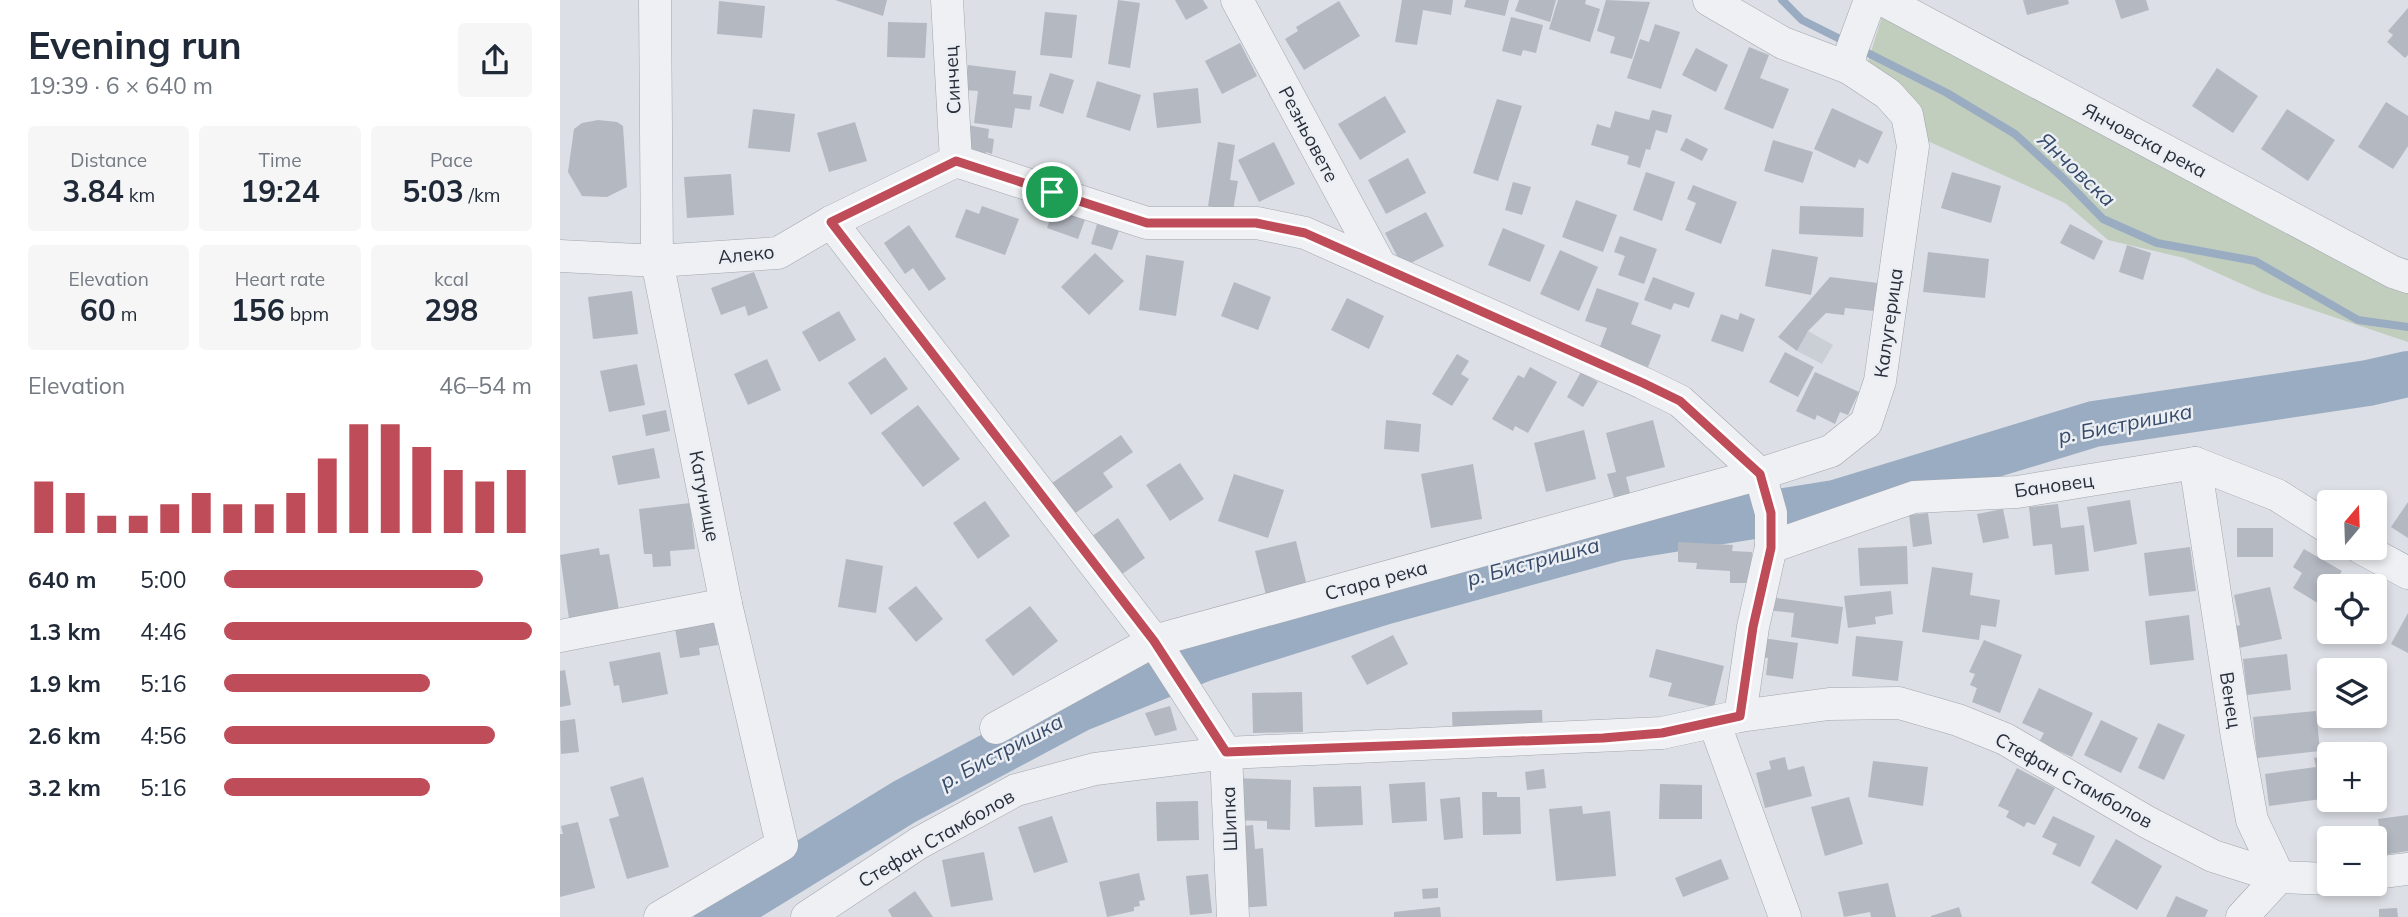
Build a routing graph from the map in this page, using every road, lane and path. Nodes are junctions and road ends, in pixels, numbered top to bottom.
1 (654, 0) edge
2 (947, 0) edge
3 (1237, 0) edge
4 (1709, 0) edge
5 (1874, 3) edge
6 (1850, 60) junction
7 (956, 161) junction
8 (831, 222) junction
9 (560, 256) edge
10 (657, 261) junction
11 (1381, 267) junction
12 (2408, 277) edge
13 (2194, 463) junction
14 (1760, 474) junction
15 (2317, 520) edge
16 (1771, 546) junction
17 (2384, 560) edge
18 (2408, 573) edge
19 (726, 604) junction
20 (560, 636) edge
21 (1158, 647) junction
22 (1727, 719) junction
23 (996, 728) dead end
24 (1226, 752) junction
25 (2408, 869) edge
26 (2387, 872) edge
27 (2279, 877) junction
28 (2317, 879) edge
29 (660, 917) edge
30 (807, 917) edge
31 (1233, 917) edge
32 (1785, 917) edge
33 (2242, 917) edge

1 - 10 street, Катунище
2 - 7 street, Синчец
3 - 11 street, Резньовете
4 - 6 street
5 - 6 street
5 - 12 street, Янчовска река
6 - 14 street, Калугерица
7 - 8 street, Алеко
7 - 11 street
8 - 10 street, Алеко
8 - 21 street
9 - 10 street, Алеко
10 - 19 street, Катунище
11 - 14 street
13 - 15 street
13 - 16 street, Бановец
13 - 27 street, Венец
14 - 16 street
14 - 21 street, Стара река
16 - 22 street
17 - 18 street
19 - 20 street
19 - 29 street, Катунище
21 - 23 street, Стара река
21 - 24 street
22 - 24 street, Стефан Стамболов
22 - 27 street, Стефан Стамболов
22 - 32 street
24 - 30 street, Стефан Стамболов
24 - 31 street, Шипка
25 - 26 street
27 - 28 street, Стефан Стамболов
27 - 33 street

